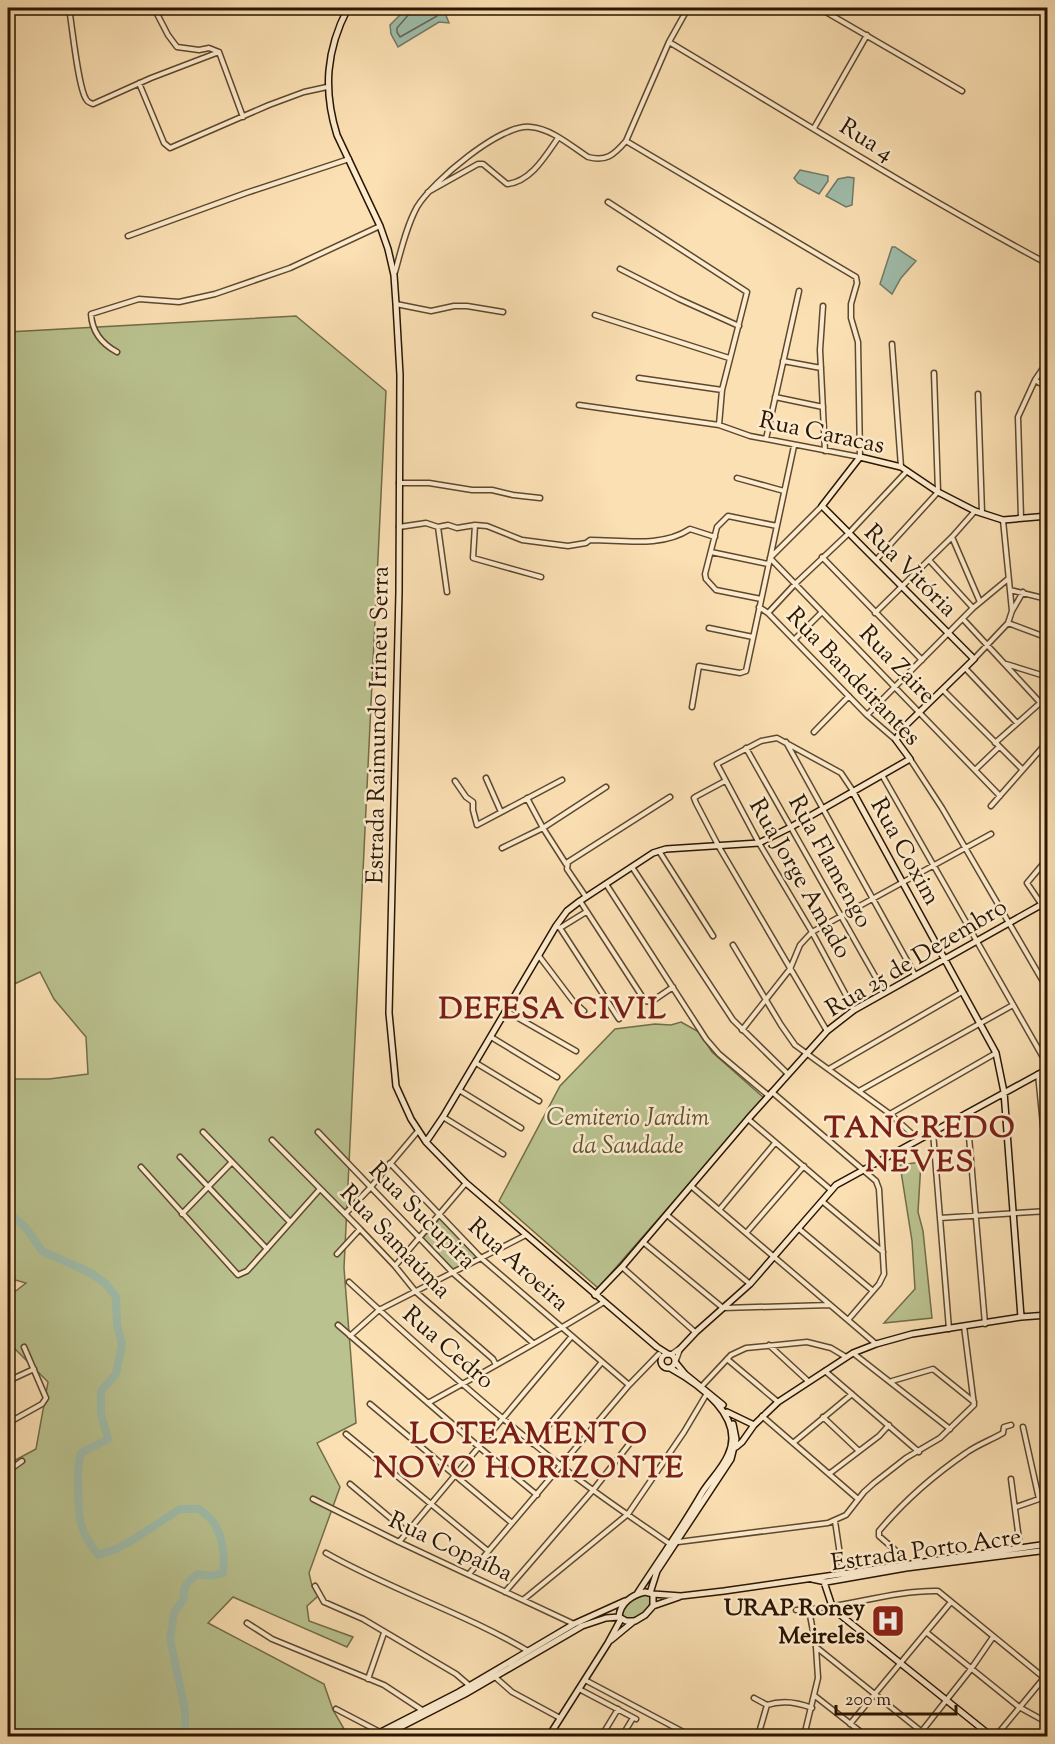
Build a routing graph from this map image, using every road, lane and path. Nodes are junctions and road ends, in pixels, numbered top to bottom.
1 (69, 8) edge
2 (154, 8) edge
3 (348, 8) edge
4 (688, 8) edge
5 (819, 8) edge
6 (867, 35) junction
7 (669, 42) junction
8 (219, 52) junction
9 (139, 83) junction
10 (327, 87) junction
11 (962, 91) dead end
12 (243, 117) junction
13 (814, 128) junction
14 (558, 138) junction
15 (626, 141) junction
16 (348, 159) junction
17 (427, 193) junction
18 (608, 202) dead end
19 (380, 226) junction
20 (128, 237) dead end
21 (1047, 264) edge
22 (620, 269) dead end
23 (394, 275) junction
24 (799, 291) dead end
25 (396, 304) junction
26 (823, 306) dead end
27 (503, 312) dead end
28 (595, 315) dead end
29 (739, 326) junction
30 (892, 344) dead end
31 (117, 352) dead end
32 (729, 358) junction
33 (783, 361) junction
34 (1047, 361) edge
35 (821, 368) junction
36 (934, 373) dead end
37 (639, 378) dead end
38 (1035, 380) junction
39 (1047, 388) edge
40 (722, 390) junction
41 (978, 394) dead end
42 (775, 397) junction
43 (579, 405) dead end
44 (823, 407) junction
45 (719, 425) junction
46 (766, 439) junction
47 (794, 446) junction
48 (825, 451) junction
49 (860, 458) junction
50 (901, 467) junction
51 (908, 471) junction
52 (737, 478) dead end
53 (399, 483) junction
54 (784, 491) junction
55 (938, 492) junction
56 (540, 498) dead end
57 (822, 506) junction
58 (975, 511) junction
59 (982, 514) junction
60 (1045, 516) edge
61 (1021, 518) junction
62 (1004, 520) junction
63 (475, 525) junction
64 (399, 526) junction
65 (777, 526) junction
66 (438, 528) junction
67 (849, 533) junction
68 (715, 537) junction
69 (952, 537) junction
70 (711, 552) junction
71 (822, 557) junction
72 (770, 558) junction
73 (1047, 558) edge
74 (876, 560) junction
75 (928, 560) junction
76 (768, 564) junction
77 (540, 577) dead end
78 (1008, 579) junction
79 (795, 584) junction
80 (902, 587) junction
81 (1010, 590) junction
82 (447, 592) dead end
83 (1023, 592) junction
84 (761, 599) junction
85 (1047, 599) edge
86 (980, 602) junction
87 (759, 607) junction
88 (973, 608) junction
89 (1012, 611) junction
90 (822, 612) junction
91 (768, 613) junction
92 (875, 613) junction
93 (963, 619) junction
94 (1008, 623) junction
95 (709, 628) dead end
96 (949, 633) junction
97 (753, 637) junction
98 (1047, 638) edge
99 (795, 639) junction
100 (987, 645) junction
101 (922, 660) junction
102 (975, 660) junction
103 (1006, 664) junction
104 (966, 669) junction
105 (1047, 676) edge
106 (895, 687) junction
107 (943, 690) junction
108 (849, 696) junction
109 (1040, 703) junction
110 (692, 706) dead end
111 (1047, 711) edge
112 (920, 713) junction
113 (867, 715) junction
114 (1017, 723) junction
115 (814, 732) dead end
116 (896, 740) junction
117 (785, 741) junction
118 (1047, 741) edge
119 (995, 743) junction
120 (999, 747) junction
121 (746, 748) junction
122 (910, 759) junction
123 (1022, 769) junction
124 (975, 770) junction
125 (882, 775) junction
126 (486, 778) dead end
127 (562, 780) dead end
128 (725, 781) junction
129 (455, 782) dead end
130 (606, 787) dead end
131 (853, 792) junction
132 (1000, 796) junction
133 (670, 797) dead end
134 (527, 798) junction
135 (1047, 799) edge
136 (1044, 804) dead end
137 (991, 806) dead end
138 (822, 809) junction
139 (501, 812) junction
140 (791, 827) junction
141 (543, 828) junction
142 (991, 834) dead end
143 (759, 843) junction
144 (719, 847) junction
145 (502, 848) dead end
146 (965, 849) junction
147 (659, 850) junction
148 (1047, 858) edge
149 (566, 864) junction
150 (934, 866) junction
151 (632, 867) junction
152 (903, 883) junction
153 (606, 884) junction
154 (586, 897) junction
155 (872, 899) junction
156 (580, 901) junction
157 (1047, 901) edge
158 (1041, 904) junction
159 (586, 912) junction
160 (1047, 914) edge
161 (841, 915) junction
162 (1010, 922) junction
163 (558, 927) junction
164 (812, 932) junction
165 (713, 936) dead end
166 (977, 942) junction
167 (734, 945) dead end
168 (539, 956) junction
169 (945, 959) junction
170 (790, 969) junction
171 (915, 975) junction
172 (673, 987) junction
173 (1047, 990) edge
174 (884, 992) junction
175 (963, 992) junction
176 (766, 998) junction
177 (1013, 1005) junction
178 (854, 1010) junction
179 (506, 1011) junction
180 (584, 1011) dead end
181 (619, 1019) dead end
182 (980, 1022) junction
183 (742, 1030) junction
184 (827, 1031) junction
185 (491, 1037) junction
186 (576, 1051) dead end
187 (996, 1053) junction
188 (807, 1055) junction
189 (476, 1063) junction
190 (1047, 1068) edge
191 (829, 1069) junction
192 (788, 1074) junction
193 (1038, 1074) junction
194 (557, 1077) dead end
195 (459, 1090) junction
196 (859, 1091) junction
197 (1004, 1092) junction
198 (771, 1094) junction
199 (539, 1101) dead end
200 (967, 1112) junction
201 (890, 1114) junction
202 (443, 1117) junction
203 (748, 1119) junction
204 (520, 1128) dead end
205 (418, 1131) junction
206 (203, 1132) dead end
207 (318, 1132) dead end
208 (933, 1132) junction
209 (918, 1139) junction
210 (272, 1140) dead end
211 (426, 1142) junction
212 (776, 1143) junction
213 (503, 1154) dead end
214 (180, 1157) dead end
215 (232, 1161) junction
216 (390, 1163) junction
217 (804, 1166) junction
218 (141, 1167) dead end
219 (864, 1169) junction
220 (1047, 1176) edge
221 (466, 1183) junction
222 (690, 1185) junction
223 (208, 1186) junction
224 (370, 1188) junction
225 (320, 1189) junction
226 (831, 1190) junction
227 (822, 1201) junction
228 (720, 1209) junction
229 (1047, 1211) edge
230 (1012, 1213) junction
231 (182, 1214) junction
232 (345, 1214) junction
233 (439, 1214) junction
234 (666, 1214) junction
235 (976, 1215) junction
236 (940, 1218) junction
237 (290, 1222) junction
238 (798, 1227) junction
239 (360, 1229) junction
240 (747, 1232) junction
241 (526, 1235) junction
242 (420, 1237) junction
243 (643, 1241) junction
244 (267, 1249) junction
245 (884, 1253) junction
246 (337, 1254) dead end
247 (774, 1256) junction
248 (481, 1258) junction
249 (395, 1266) junction
250 (622, 1267) junction
251 (453, 1273) junction
252 (349, 1282) dead end
253 (750, 1284) junction
254 (873, 1291) junction
255 (416, 1292) junction
256 (595, 1295) junction
257 (604, 1302) junction
258 (830, 1305) junction
259 (723, 1308) junction
260 (379, 1310) junction
261 (1047, 1315) edge
262 (1021, 1317) junction
263 (848, 1320) junction
264 (984, 1324) junction
265 (338, 1325) dead end
266 (964, 1326) junction
267 (563, 1328) junction
268 (949, 1329) junction
269 (696, 1332) junction
270 (351, 1336) junction
271 (572, 1336) junction
272 (533, 1343) junction
273 (876, 1344) junction
274 (769, 1345) junction
275 (24, 1347) dead end
276 (657, 1347) junction
277 (680, 1349) junction
278 (853, 1353) junction
279 (670, 1354) junction
280 (660, 1356) junction
281 (846, 1357) junction
282 (727, 1359) junction
283 (676, 1361) junction
284 (602, 1362) junction
285 (496, 1365) junction
286 (670, 1368) junction
287 (34, 1369) junction
288 (825, 1370) junction
289 (8, 1381) edge
290 (808, 1381) junction
291 (891, 1381) junction
292 (462, 1384) junction
293 (629, 1385) junction
294 (702, 1386) junction
295 (852, 1394) junction
296 (706, 1395) junction
297 (778, 1402) junction
298 (428, 1403) junction
299 (370, 1404) dead end
300 (974, 1404) junction
301 (728, 1412) junction
302 (762, 1416) junction
303 (823, 1417) junction
304 (502, 1418) junction
305 (8, 1423) edge
306 (754, 1425) junction
307 (889, 1425) junction
308 (1011, 1425) dead end
309 (1023, 1426) dead end
310 (950, 1428) junction
311 (346, 1434) dead end
312 (630, 1443) dead end
313 (793, 1443) junction
314 (533, 1444) junction
315 (736, 1446) junction
316 (479, 1447) junction
317 (859, 1451) junction
318 (919, 1452) junction
319 (22, 1461) dead end
320 (561, 1466) junction
321 (8, 1471) edge
322 (829, 1474) junction
323 (455, 1475) junction
324 (1011, 1479) dead end
325 (350, 1484) dead end
326 (594, 1489) junction
327 (709, 1489) junction
328 (537, 1495) junction
329 (313, 1499) dead end
330 (858, 1499) junction
331 (431, 1504) junction
332 (1016, 1507) junction
333 (628, 1514) junction
334 (835, 1521) junction
335 (512, 1523) junction
336 (407, 1532) junction
337 (399, 1542) junction
338 (678, 1542) junction
339 (670, 1544) junction
340 (1047, 1544) edge
341 (1020, 1547) junction
342 (1047, 1550) edge
343 (488, 1551) junction
344 (326, 1553) dead end
345 (907, 1566) junction
346 (469, 1574) junction
347 (827, 1575) junction
348 (843, 1575) junction
349 (809, 1578) junction
350 (831, 1582) junction
351 (824, 1583) junction
352 (315, 1586) dead end
353 (505, 1592) junction
354 (652, 1593) junction
355 (637, 1594) junction
356 (681, 1596) junction
357 (631, 1598) junction
358 (829, 1598) junction
359 (523, 1600) junction
360 (951, 1602) junction
361 (653, 1606) junction
362 (831, 1607) junction
363 (796, 1610) dead end
364 (810, 1610) junction
365 (620, 1618) junction
366 (635, 1621) junction
367 (247, 1623) dead end
368 (574, 1624) junction
369 (926, 1632) junction
370 (384, 1633) junction
371 (993, 1638) junction
372 (608, 1643) junction
373 (816, 1647) junction
374 (529, 1652) junction
375 (900, 1664) junction
376 (971, 1669) junction
377 (1047, 1673) edge
378 (495, 1677) junction
379 (368, 1679) junction
380 (584, 1679) junction
381 (1045, 1680) edge
382 (470, 1686) junction
383 (578, 1688) junction
384 (876, 1695) junction
385 (815, 1696) junction
386 (754, 1698) dead end
387 (947, 1701) junction
388 (766, 1706) junction
389 (1019, 1707) junction
390 (336, 1708) dead end
391 (812, 1708) junction
392 (618, 1709) junction
393 (422, 1710) junction
394 (560, 1718) junction
395 (1047, 1723) edge
396 (850, 1724) junction
397 (394, 1731) junction
398 (922, 1732) junction
399 (382, 1734) edge
400 (373, 1737) edge
401 (404, 1737) edge
402 (549, 1737) edge
403 (608, 1737) edge
404 (622, 1737) edge
405 (691, 1737) edge
406 (758, 1737) edge
407 (804, 1737) edge
408 (866, 1737) edge
409 (918, 1737) edge
410 (927, 1737) edge
411 (991, 1737) edge
412 (996, 1737) edge

1 - 9 street
2 - 8 street
3 - 10 street, Estrada Raimundo Irineu Serra
4 - 7 street
5 - 6 street
6 - 11 street
6 - 13 street
7 - 13 street, Rua 4
7 - 15 street
8 - 9 street
8 - 12 street
9 - 12 street
10 - 12 street
10 - 16 street, Estrada Raimundo Irineu Serra
13 - 21 street, Rua 4
14 - 15 street
14 - 17 street
14 - 17 street
15 - 49 street
16 - 19 street, Estrada Raimundo Irineu Serra
16 - 20 street
17 - 23 street
18 - 29 street
19 - 23 street, Estrada Raimundo Irineu Serra
19 - 31 street
22 - 29 street
23 - 25 street, Estrada Raimundo Irineu Serra
24 - 33 street
25 - 27 street
25 - 53 street, Estrada Raimundo Irineu Serra
26 - 35 street
28 - 32 street
29 - 32 street
30 - 50 street
32 - 40 street
33 - 35 street
33 - 42 street
34 - 38 street
35 - 44 street
36 - 55 street
37 - 40 street
38 - 39 street
38 - 61 street
40 - 45 street
41 - 59 street
42 - 44 street
42 - 46 street
43 - 45 street, Rua Caracas
44 - 48 street
45 - 46 street, Rua Caracas
46 - 47 street, Rua Caracas
47 - 48 street, Rua Caracas
47 - 54 street
48 - 49 street, Rua Caracas
49 - 50 street, Rua Caracas
49 - 57 street
50 - 51 street, Rua Caracas
51 - 55 street, Rua Caracas
51 - 67 street
52 - 54 street
53 - 56 street
53 - 64 street, Estrada Raimundo Irineu Serra
54 - 65 street
55 - 58 street, Rua Caracas
55 - 74 street
57 - 67 street, Rua Vitória
57 - 72 street
58 - 59 street, Rua Caracas
58 - 69 street
59 - 62 street, Rua Caracas
60 - 61 street, Rua Caracas
60 - 73 street
61 - 62 street, Rua Caracas
62 - 78 street
63 - 66 street
63 - 68 street
63 - 77 street
64 - 66 street
64 - 205 street, Estrada Raimundo Irineu Serra
65 - 68 street
65 - 72 street
66 - 82 street
67 - 71 street
67 - 74 street, Rua Vitória
68 - 70 street
69 - 75 street
69 - 86 street
70 - 76 street
70 - 84 street, Rua Bandeirantes
71 - 79 street
71 - 92 street
72 - 76 street
72 - 79 street, Rua Zaire
73 - 85 street
74 - 80 street, Rua Vitória
75 - 80 street
75 - 88 street
76 - 84 street
78 - 81 street
78 - 86 street
79 - 90 street, Rua Zaire
79 - 91 street
80 - 92 street
80 - 96 street, Rua Vitória
81 - 83 street
81 - 89 street
83 - 85 street
83 - 89 street
84 - 87 street
86 - 88 street
87 - 91 street, Rua Bandeirantes
87 - 97 street
88 - 93 street
89 - 94 street
90 - 99 street
90 - 106 street, Rua Zaire
91 - 99 street, Rua Bandeirantes
92 - 101 street
93 - 96 street
93 - 100 street
94 - 98 street
94 - 100 street
95 - 97 street
96 - 101 street
96 - 102 street, Rua Vitória
97 - 110 street
99 - 108 street, Rua Bandeirantes
100 - 102 street
100 - 103 street
101 - 106 street
102 - 104 street
103 - 105 street
103 - 109 street
104 - 107 street
104 - 114 street
106 - 112 street, Rua Zaire
106 - 113 street
107 - 112 street
107 - 119 street
108 - 113 street, Rua Bandeirantes
108 - 115 street
109 - 111 street
109 - 114 street
112 - 116 street
112 - 124 street, Rua Zaire
113 - 116 street, Rua Bandeirantes
114 - 119 street
116 - 122 street, Rua Bandeirantes
117 - 121 street
117 - 131 street
117 - 138 street
118 - 123 street
119 - 120 street
120 - 123 street
120 - 124 street
121 - 128 street, Rua Jorge Amado
121 - 140 street, Rua Flamengo
122 - 125 street
122 - 146 street, Rua Bandeirantes
123 - 132 street
124 - 132 street, Rua Zaire
125 - 131 street
125 - 150 street
126 - 139 street
127 - 134 street
128 - 143 street, Rua Jorge Amado
128 - 144 street
129 - 139 street
130 - 141 street
131 - 138 street
131 - 152 street, Rua Coxim
132 - 137 street
133 - 149 street
134 - 139 street
134 - 141 street
135 - 136 street
138 - 140 street
138 - 155 street
140 - 143 street
140 - 161 street, Rua Flamengo
141 - 145 street
141 - 149 street
142 - 146 street
143 - 144 street
143 - 164 street, Rua Jorge Amado
144 - 147 street
144 - 170 street
146 - 150 street
146 - 162 street, Rua Bandeirantes
147 - 151 street
147 - 165 street
148 - 158 street
149 - 154 street
150 - 152 street
150 - 166 street
151 - 153 street
151 - 183 street
152 - 155 street
152 - 169 street, Rua Coxim
153 - 154 street
153 - 172 street
154 - 156 street
155 - 161 street
155 - 171 street
156 - 159 street
156 - 163 street
157 - 158 street, Rua 25 de Dezembro
158 - 160 street
158 - 162 street, Rua 25 de Dezembro
159 - 163 street
159 - 172 street
161 - 164 street
161 - 174 street, Rua Flamengo
162 - 166 street, Rua 25 de Dezembro
162 - 173 street, Rua Bandeirantes
163 - 168 street
163 - 181 street
164 - 170 street
164 - 178 street, Rua Jorge Amado
166 - 169 street, Rua 25 de Dezembro
166 - 177 street
167 - 176 street
168 - 179 street
168 - 180 street
169 - 171 street, Rua 25 de Dezembro
169 - 175 street, Rua Coxim
170 - 176 street
170 - 184 street
171 - 174 street, Rua 25 de Dezembro
172 - 198 street
174 - 178 street, Rua 25 de Dezembro
175 - 182 street, Rua Coxim
175 - 191 street
176 - 183 street
176 - 188 street
177 - 182 street
177 - 190 street
178 - 184 street, Rua 25 de Dezembro
179 - 185 street
179 - 186 street
182 - 187 street, Rua Coxim
182 - 196 street
183 - 192 street
184 - 188 street, Rua 25 de Dezembro
185 - 189 street
185 - 194 street
187 - 197 street, Rua Coxim
187 - 201 street
188 - 191 street
188 - 192 street, Rua 25 de Dezembro
189 - 195 street
189 - 199 street
190 - 193 street
191 - 196 street
192 - 198 street, Rua 25 de Dezembro
193 - 197 street
193 - 220 street
195 - 202 street
195 - 204 street
196 - 201 street
197 - 200 street
197 - 230 street, Rua Coxim
198 - 203 street, Rua 25 de Dezembro
198 - 219 street
200 - 208 street
200 - 235 street
201 - 209 street
202 - 211 street
202 - 213 street
203 - 212 street
203 - 222 street, Rua 25 de Dezembro
205 - 211 street, Estrada Raimundo Irineu Serra
205 - 216 street
206 - 215 street
207 - 224 street, Rua Sucupira
208 - 209 street
208 - 236 street
209 - 219 street
210 - 225 street, Rua Samaúma
211 - 221 street, Estrada Raimundo Irineu Serra
212 - 217 street
212 - 228 street
214 - 223 street
215 - 223 street
215 - 237 street
216 - 224 street
216 - 233 street, Rua Aroeira
217 - 226 street
217 - 240 street
218 - 231 street
219 - 226 street
219 - 245 street
221 - 233 street
221 - 241 street, Estrada Raimundo Irineu Serra
222 - 228 street
222 - 234 street, Rua 25 de Dezembro
223 - 231 street
223 - 244 street
224 - 232 street
224 - 242 street, Rua Sucupira
225 - 232 street, Rua Samaúma
225 - 237 street
226 - 227 street
227 - 238 street
227 - 245 street
228 - 240 street
229 - 230 street
230 - 235 street
230 - 262 street, Rua Coxim
231 - 244 street
232 - 239 street, Rua Samaúma
233 - 242 street
233 - 248 street, Rua Aroeira
234 - 243 street, Rua 25 de Dezembro
234 - 253 street
235 - 236 street
235 - 264 street
236 - 268 street
237 - 244 street
238 - 247 street
238 - 254 street
239 - 246 street
239 - 249 street, Rua Samaúma
240 - 247 street
241 - 248 street
241 - 256 street, Estrada Raimundo Irineu Serra
242 - 249 street
242 - 251 street, Rua Sucupira
243 - 250 street, Rua 25 de Dezembro
243 - 259 street
245 - 254 street
247 - 253 street
247 - 258 street
248 - 251 street
248 - 267 street, Rua Aroeira
249 - 255 street, Rua Samaúma
250 - 256 street, Rua 25 de Dezembro
250 - 269 street
251 - 255 street
251 - 272 street, Rua Sucupira
252 - 260 street, Rua Cedro
253 - 259 street
254 - 263 street
255 - 260 street
255 - 285 street, Rua Samaúma
256 - 257 street, Estrada Raimundo Irineu Serra
257 - 267 street
257 - 276 street, Estrada Raimundo Irineu Serra
258 - 259 street
258 - 263 street
259 - 269 street
260 - 270 street
260 - 292 street, Rua Cedro
261 - 262 street
262 - 264 street
263 - 273 street
264 - 266 street
265 - 270 street
266 - 268 street
266 - 300 street
267 - 271 street, Rua Aroeira
267 - 272 street
268 - 273 street
269 - 277 street
270 - 298 street
271 - 284 street, Rua Aroeira
271 - 304 street
272 - 285 street
273 - 278 street
274 - 281 street
274 - 282 street
274 - 290 street
275 - 287 street
276 - 279 street, Estrada Raimundo Irineu Serra
276 - 280 street
277 - 279 street
277 - 283 street
278 - 281 street
278 - 291 street
279 - 280 street
279 - 283 street
280 - 286 street
280 - 293 street
281 - 288 street
282 - 294 street
282 - 297 street
283 - 286 street
283 - 294 street
284 - 293 street, Rua Aroeira
284 - 314 street
285 - 292 street
286 - 296 street
287 - 289 street
287 - 305 street
288 - 290 street
288 - 295 street
290 - 297 street
291 - 300 street
291 - 310 street
292 - 298 street
292 - 304 street, Rua Cedro
293 - 320 street
294 - 301 street
295 - 303 street
295 - 307 street
296 - 327 street
296 - 333 street
297 - 302 street
298 - 316 street
299 - 323 street
300 - 310 street
301 - 306 street
301 - 315 street
302 - 306 street
302 - 313 street
303 - 313 street
303 - 317 street
304 - 314 street, Rua Cedro
304 - 316 street
306 - 315 street
307 - 317 street
307 - 318 street
308 - 345 street
309 - 332 street
310 - 318 street
311 - 331 street
312 - 326 street
313 - 322 street
314 - 320 street, Rua Cedro
315 - 327 street
316 - 323 street
316 - 328 street
317 - 322 street
318 - 330 street
319 - 321 street
320 - 326 street, Rua Cedro
320 - 328 street
322 - 330 street
323 - 331 street
323 - 335 street
324 - 332 street
325 - 336 street
326 - 333 street, Rua Cedro
326 - 353 street
327 - 338 street
327 - 339 street
328 - 335 street
329 - 337 street, Rua Copaíba
330 - 334 street
331 - 336 street
331 - 343 street
332 - 341 street
333 - 339 street, Rua Cedro
333 - 359 street
334 - 338 street
334 - 348 street
335 - 343 street
336 - 337 street
337 - 346 street, Rua Copaíba
338 - 354 street
339 - 355 street
340 - 341 street, Estrada Porto Acre
341 - 345 street, Estrada Porto Acre
342 - 345 street, Estrada Porto Acre
343 - 346 street
344 - 374 street
345 - 348 street, Estrada Porto Acre
346 - 353 street, Rua Copaíba
347 - 348 street, Estrada Porto Acre
347 - 349 street, Estrada Porto Acre
347 - 350 street
347 - 351 street
348 - 350 street, Estrada Porto Acre
349 - 351 street, Estrada Porto Acre
349 - 356 street, Estrada Porto Acre
350 - 351 street, Estrada Porto Acre
350 - 358 street
351 - 358 street
352 - 370 street
353 - 359 street, Rua Copaíba
354 - 355 street, Estrada Porto Acre
354 - 356 street, Estrada Porto Acre
354 - 361 street
355 - 357 street
356 - 361 street, Estrada Porto Acre
357 - 365 street
357 - 368 street
358 - 362 street
359 - 368 street, Rua Copaíba
360 - 362 street
360 - 369 street
360 - 371 street
361 - 366 street
362 - 364 street
362 - 375 street
363 - 364 street
364 - 373 street
365 - 366 street
365 - 372 street
365 - 378 street
366 - 372 street
367 - 379 street
368 - 374 street
369 - 375 street
369 - 376 street
370 - 379 street
370 - 382 street
371 - 376 street
371 - 381 street
372 - 380 street
373 - 384 street
373 - 385 street
374 - 382 street
375 - 384 street
375 - 387 street
376 - 387 street
376 - 389 street
377 - 381 street
378 - 394 street
378 - 397 street
379 - 393 street
380 - 383 street
380 - 405 street
381 - 389 street
382 - 393 street
383 - 392 street
383 - 394 street
384 - 396 street
384 - 398 street
385 - 391 street
385 - 396 street
386 - 388 street
387 - 398 street
387 - 411 street
388 - 391 street
388 - 406 street
389 - 395 street
389 - 412 street
390 - 399 street
391 - 407 street
392 - 403 street
392 - 404 street
393 - 399 street
394 - 402 street
396 - 408 street
397 - 399 street
397 - 401 street
398 - 409 street
398 - 410 street
399 - 400 street

